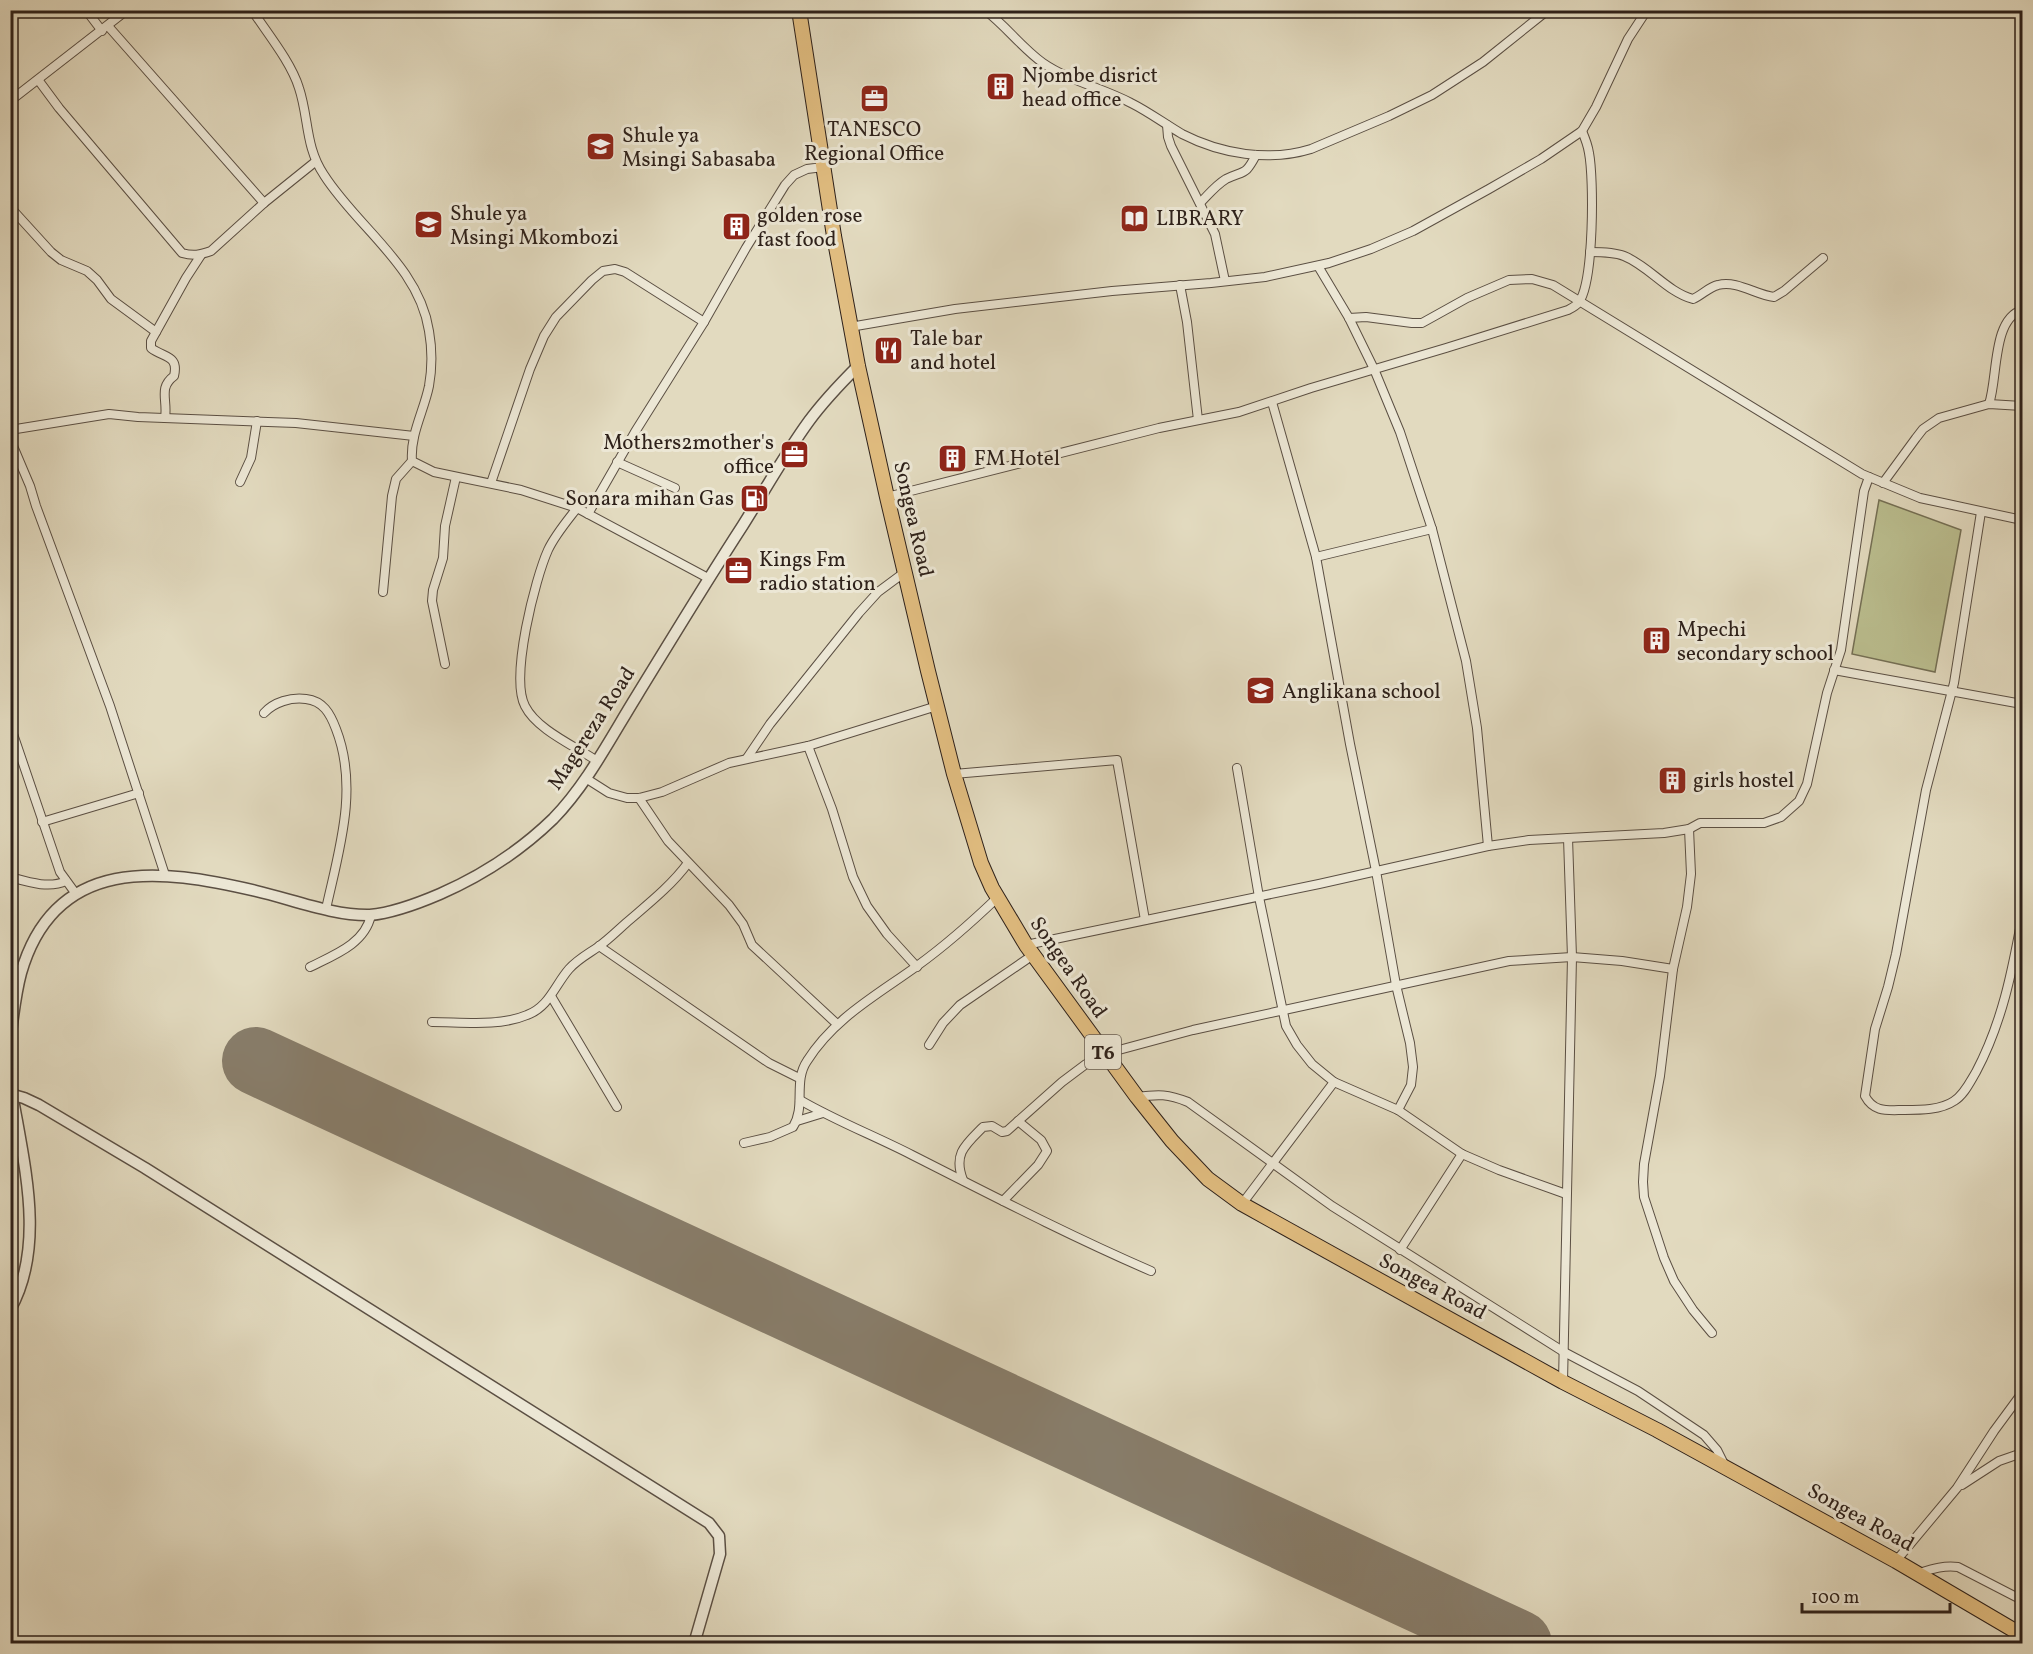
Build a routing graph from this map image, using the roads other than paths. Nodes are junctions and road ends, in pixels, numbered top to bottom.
1 (86, 10) edge
2 (127, 10) edge
3 (252, 10) edge
4 (800, 10) edge
5 (985, 10) edge
6 (1548, 10) edge
7 (1647, 10) edge
8 (105, 29) junction
9 (39, 81) junction
10 (10, 102) edge
11 (1167, 125) junction
12 (1582, 131) junction
13 (1256, 155) junction
14 (315, 162) junction
15 (823, 167) junction
16 (264, 203) junction
17 (1200, 203) junction
18 (10, 207) edge
19 (1590, 252) junction
20 (201, 255) junction
21 (1823, 258) dead end
22 (1318, 266) junction
23 (1225, 281) junction
24 (1180, 285) junction
25 (1580, 302) junction
26 (2022, 310) edge
27 (1349, 318) junction
28 (704, 322) junction
29 (850, 327) junction
30 (156, 332) junction
31 (858, 366) junction
32 (1374, 369) junction
33 (1272, 402) junction
34 (1989, 404) junction
35 (2022, 406) edge
36 (165, 418) junction
37 (1198, 420) junction
38 (257, 421) junction
39 (11, 428) edge
40 (414, 436) junction
41 (412, 461) junction
42 (617, 462) junction
43 (456, 477) junction
44 (1869, 477) junction
45 (240, 482) dead end
46 (491, 483) junction
47 (1883, 483) junction
48 (675, 488) dead end
49 (887, 497) junction
50 (577, 508) junction
51 (1981, 512) junction
52 (588, 514) junction
53 (2022, 520) edge
54 (1432, 529) junction
55 (1316, 557) junction
56 (905, 572) junction
57 (708, 578) junction
58 (383, 592) dead end
59 (445, 664) dead end
60 (1834, 670) junction
61 (1952, 690) junction
62 (2022, 704) edge
63 (937, 706) junction
64 (264, 713) dead end
65 (10, 725) edge
66 (808, 746) junction
67 (747, 758) junction
68 (597, 761) junction
69 (1237, 768) dead end
70 (954, 774) junction
71 (587, 778) junction
72 (139, 793) junction
73 (639, 798) junction
74 (42, 822) junction
75 (1689, 829) junction
76 (1568, 838) junction
77 (1488, 846) junction
78 (688, 862) junction
79 (1376, 872) junction
80 (165, 874) junction
81 (10, 877) edge
82 (66, 881) junction
83 (76, 894) junction
84 (998, 897) junction
85 (1259, 897) junction
86 (326, 909) junction
87 (371, 915) junction
88 (2022, 918) edge
89 (1145, 920) junction
90 (599, 946) junction
91 (1029, 950) junction
92 (1572, 957) junction
93 (310, 967) dead end
94 (916, 967) junction
95 (1673, 969) junction
96 (1396, 985) junction
97 (551, 996) junction
98 (1283, 1011) junction
99 (432, 1022) dead end
100 (837, 1024) junction
101 (10, 1040) edge
102 (929, 1045) dead end
103 (1104, 1054) junction
104 (10, 1075) edge
105 (799, 1078) junction
106 (1334, 1082) junction
107 (11, 1094) edge
108 (1137, 1097) junction
109 (800, 1101) junction
110 (617, 1107) dead end
111 (1398, 1110) junction
112 (823, 1113) junction
113 (797, 1121) junction
114 (1018, 1121) junction
115 (744, 1143) dead end
116 (1462, 1154) junction
117 (1273, 1164) junction
118 (963, 1180) junction
119 (1566, 1194) junction
120 (1004, 1201) junction
121 (1242, 1204) junction
122 (1400, 1250) junction
123 (1151, 1271) dead end
124 (10, 1310) edge
125 (1712, 1333) dead end
126 (1564, 1352) junction
127 (1563, 1382) junction
128 (2022, 1393) edge
129 (2022, 1453) edge
130 (1725, 1466) junction
131 (1957, 1488) junction
132 (1896, 1561) junction
133 (1919, 1574) junction
134 (2022, 1600) edge
135 (2021, 1632) edge
136 (694, 1644) edge

1 - 8 street
2 - 8 street
3 - 14 street
4 - 15 highway, Songea Road / T6
5 - 11 street
6 - 13 street
7 - 12 street
8 - 9 street
8 - 16 street
9 - 10 street
9 - 20 street
11 - 13 street
11 - 17 street
12 - 19 street
12 - 22 street
13 - 17 street
14 - 16 street
14 - 40 street
15 - 28 street
15 - 29 highway, Songea Road / T6
16 - 20 street
17 - 23 street
18 - 30 street
19 - 21 street
19 - 25 street
20 - 30 street
22 - 23 street
22 - 27 street
23 - 24 street
24 - 29 street
24 - 37 street
25 - 27 street
25 - 32 street
25 - 44 street
26 - 34 street
27 - 32 street
28 - 42 street
28 - 46 street
29 - 31 highway, Songea Road / T6
30 - 36 street
31 - 49 highway, Songea Road / T6
31 - 57 street, Magereza Road
32 - 33 street
32 - 54 street
33 - 37 street
33 - 55 street
34 - 35 street
34 - 47 street
36 - 38 street
36 - 39 street
37 - 49 street
38 - 40 street
38 - 45 street
39 - 72 street
40 - 41 street
41 - 43 street
41 - 58 street
42 - 48 street
42 - 52 street
43 - 46 street
43 - 59 street
44 - 47 street
44 - 60 street
46 - 50 street
47 - 51 street
49 - 56 highway, Songea Road / T6
50 - 52 street
50 - 68 street
51 - 53 street
51 - 61 street
52 - 57 street
54 - 55 street
54 - 77 street
55 - 79 street
56 - 63 highway, Songea Road / T6
56 - 67 street
57 - 68 street, Magereza Road
60 - 61 street
60 - 75 street
61 - 62 street
61 - 88 street
63 - 66 street
63 - 70 highway, Songea Road / T6
64 - 86 street
65 - 74 street
66 - 67 street
66 - 94 street
67 - 73 street
68 - 71 street, Magereza Road
69 - 85 street
70 - 84 highway, Songea Road / T6
70 - 89 street
71 - 73 street
71 - 87 street, Magereza Road
72 - 74 street
72 - 80 street
73 - 78 street
74 - 82 street
75 - 76 street
75 - 95 street
76 - 77 street
76 - 92 street
77 - 79 street
78 - 90 street
78 - 100 street
79 - 85 street
79 - 96 street
80 - 83 street, Magereza Road
80 - 86 street, Magereza Road
81 - 82 street
82 - 83 street
83 - 101 street, Magereza Road
84 - 91 highway, Songea Road / T6
84 - 94 street
85 - 89 street
85 - 98 street
86 - 87 street, Magereza Road
87 - 93 street
89 - 91 street
90 - 97 street
90 - 105 street
91 - 102 street
91 - 103 highway, Songea Road / T6
92 - 95 street
92 - 96 street
92 - 119 street
94 - 100 street
95 - 125 street
96 - 98 street
96 - 111 street
97 - 99 street
97 - 110 street
98 - 103 street
98 - 106 street
100 - 105 street
103 - 108 highway, Songea Road / T6
103 - 114 street
104 - 107 street
105 - 109 street
106 - 111 street
106 - 117 street
107 - 124 street
107 - 136 street
108 - 117 street
108 - 121 highway, Songea Road / T6
109 - 112 street
109 - 113 street
111 - 116 street
112 - 113 street
112 - 118 street
113 - 115 street
114 - 118 street
114 - 120 street
116 - 119 street
116 - 122 street
117 - 121 street
117 - 122 street
118 - 120 street
119 - 126 street
120 - 123 street
121 - 127 highway, Songea Road / T6
122 - 126 street
126 - 127 street
126 - 130 street
127 - 130 highway, Songea Road / T6
128 - 131 street
129 - 131 street
130 - 132 highway, Songea Road / T6
131 - 132 street
132 - 133 highway, Songea Road / T6
133 - 134 street
133 - 135 highway, Songea Road / T6

